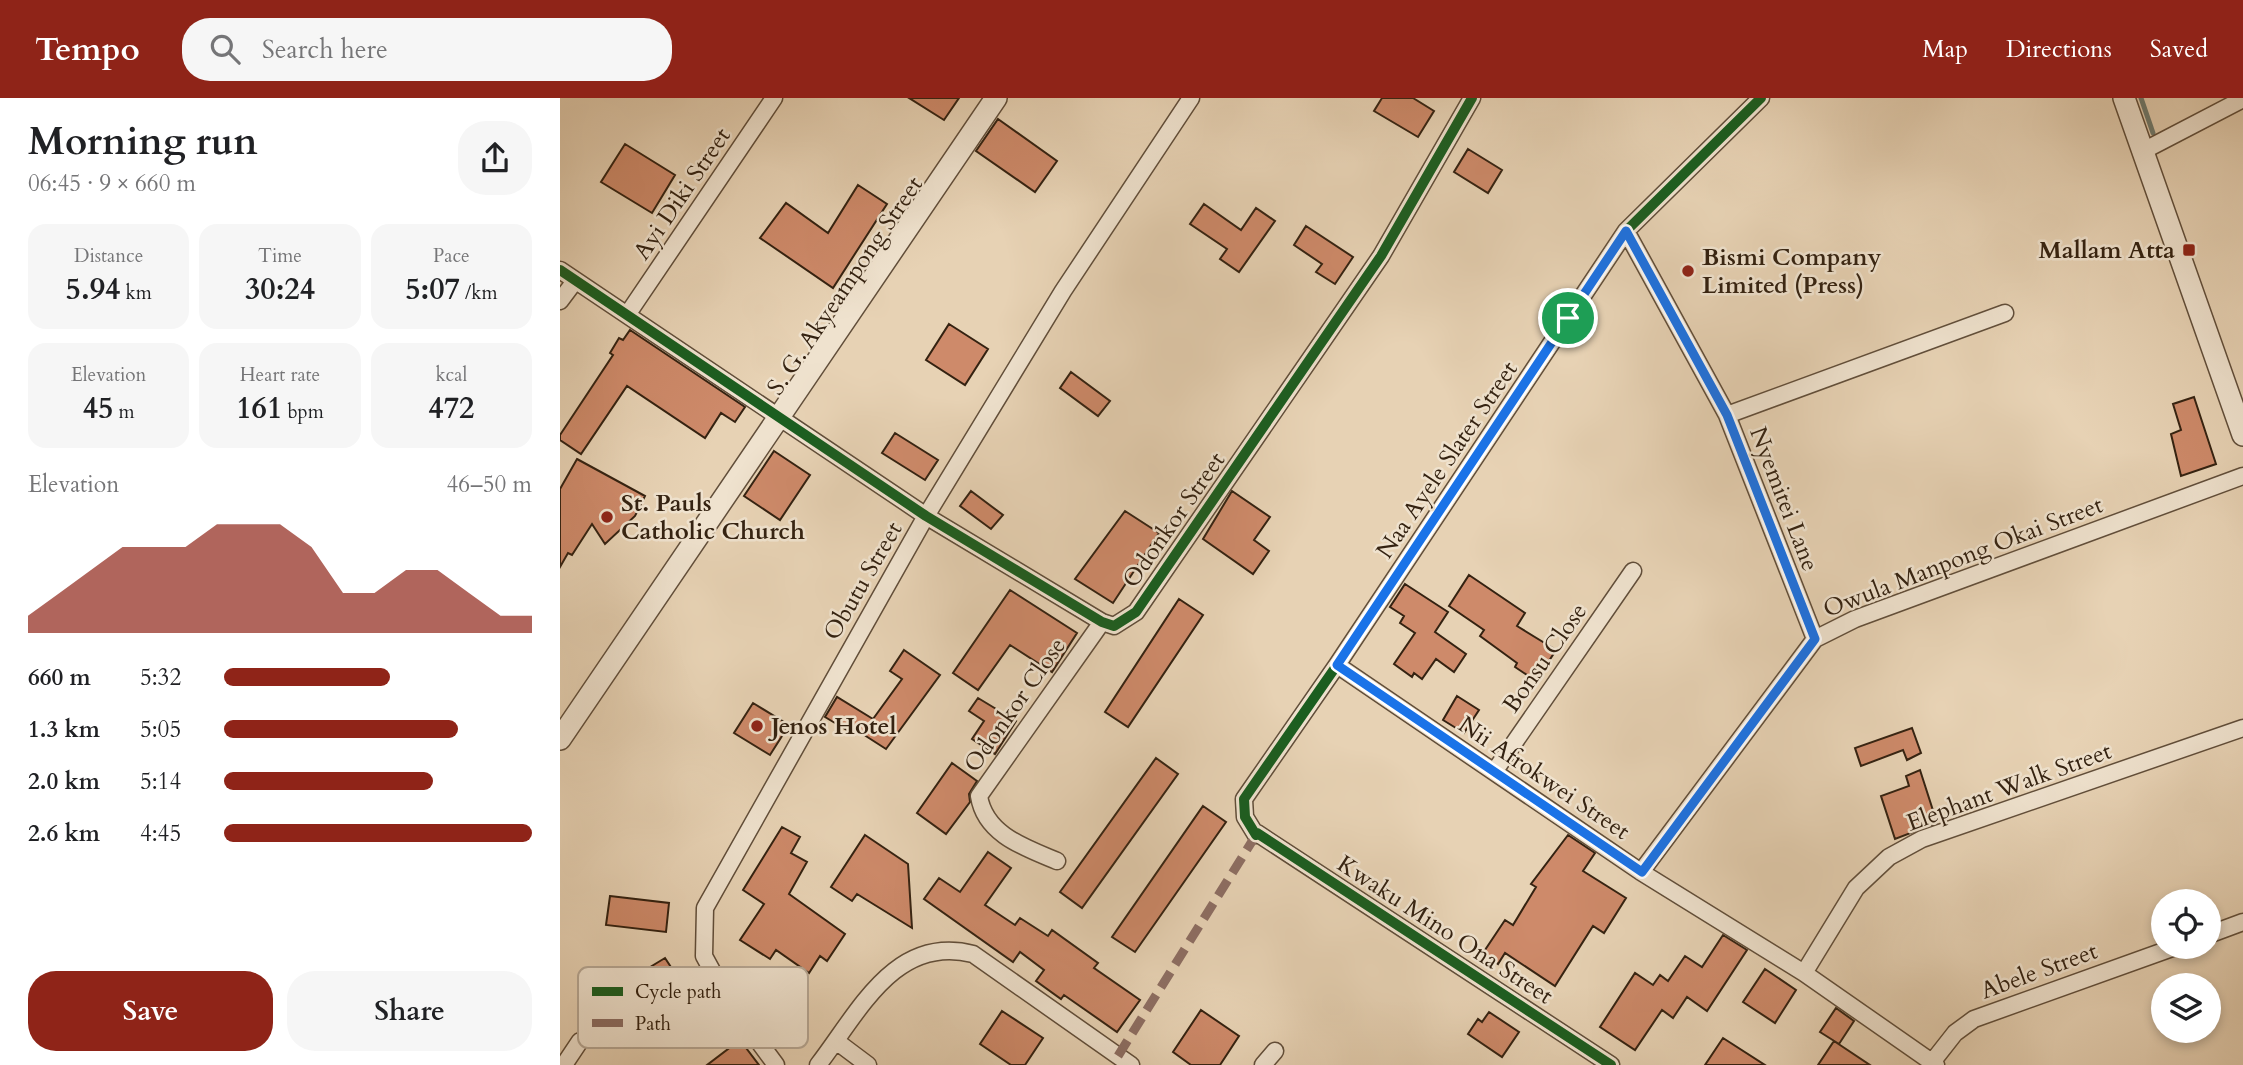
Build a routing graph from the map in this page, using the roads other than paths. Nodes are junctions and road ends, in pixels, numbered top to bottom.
1 (774, 98) edge
2 (996, 98) edge
3 (1191, 98) edge
4 (1472, 98) edge
5 (1760, 98) edge
6 (2124, 98) edge
7 (2243, 99) edge
8 (2143, 150) junction
9 (1626, 231) junction
10 (560, 270) edge
11 (576, 281) junction
12 (560, 301) edge
13 (2006, 313) dead end
14 (627, 315) junction
15 (1727, 415) junction
16 (782, 417) junction
17 (2243, 435) edge
18 (2243, 476) edge
19 (926, 516) junction
20 (1633, 571) dead end
21 (1102, 622) junction
22 (1815, 639) junction
23 (1337, 665) junction
24 (2243, 728) edge
25 (560, 739) edge
26 (1494, 772) junction
27 (1256, 835) joint
28 (1057, 860) dead end
29 (1642, 872) junction
30 (2243, 922) edge
31 (2221, 930) edge
32 (2151, 956) edge
33 (710, 967) edge
34 (1804, 974) junction
35 (836, 1041) junction
36 (578, 1044) edge
37 (763, 1048) edge
38 (1275, 1051) dead end
39 (1935, 1063) edge
40 (565, 1065) edge
41 (776, 1065) edge
42 (818, 1065) edge
43 (868, 1065) edge
44 (1131, 1065) edge
45 (1263, 1065) edge
46 (1611, 1065) edge

1 - 14 street, Ayi Diki Street
2 - 16 street, S. G. Akyeampong Street
3 - 19 street, Obutu Street
4 - 21 street, Odonkor Street
5 - 9 street, Naa Ayele Slater Street
6 - 8 street
7 - 8 street
8 - 17 street
9 - 15 street, Nyemitei Lane
9 - 23 street, Naa Ayele Slater Street
10 - 11 street
11 - 12 street
11 - 14 street
13 - 15 street
14 - 16 street
15 - 22 street, Nyemitei Lane
16 - 19 street
16 - 25 street, S. G. Akyeampong Street
18 - 22 street, Owula Manpong Okai Street
19 - 21 street
19 - 33 street, Obutu Street
20 - 26 street, Bonsu Close
21 - 28 street, Odonkor Close
22 - 29 street, Owula Manpong Okai Street
23 - 26 street, Nii Afrokwei Street
23 - 27 street, Naa Ayele Slater Street
24 - 34 street, Elephant Walk Street
26 - 29 street, Nii Afrokwei Street
27 - 46 street, Kwaku Mino Ona Street
29 - 34 street, Nii Afrokwei Street
30 - 31 street
32 - 39 street, Abele Street
34 - 39 street, Nii Afrokwei Street
35 - 42 street
35 - 43 street
35 - 44 street
36 - 40 street
37 - 41 street, Obutu Street
38 - 45 street

